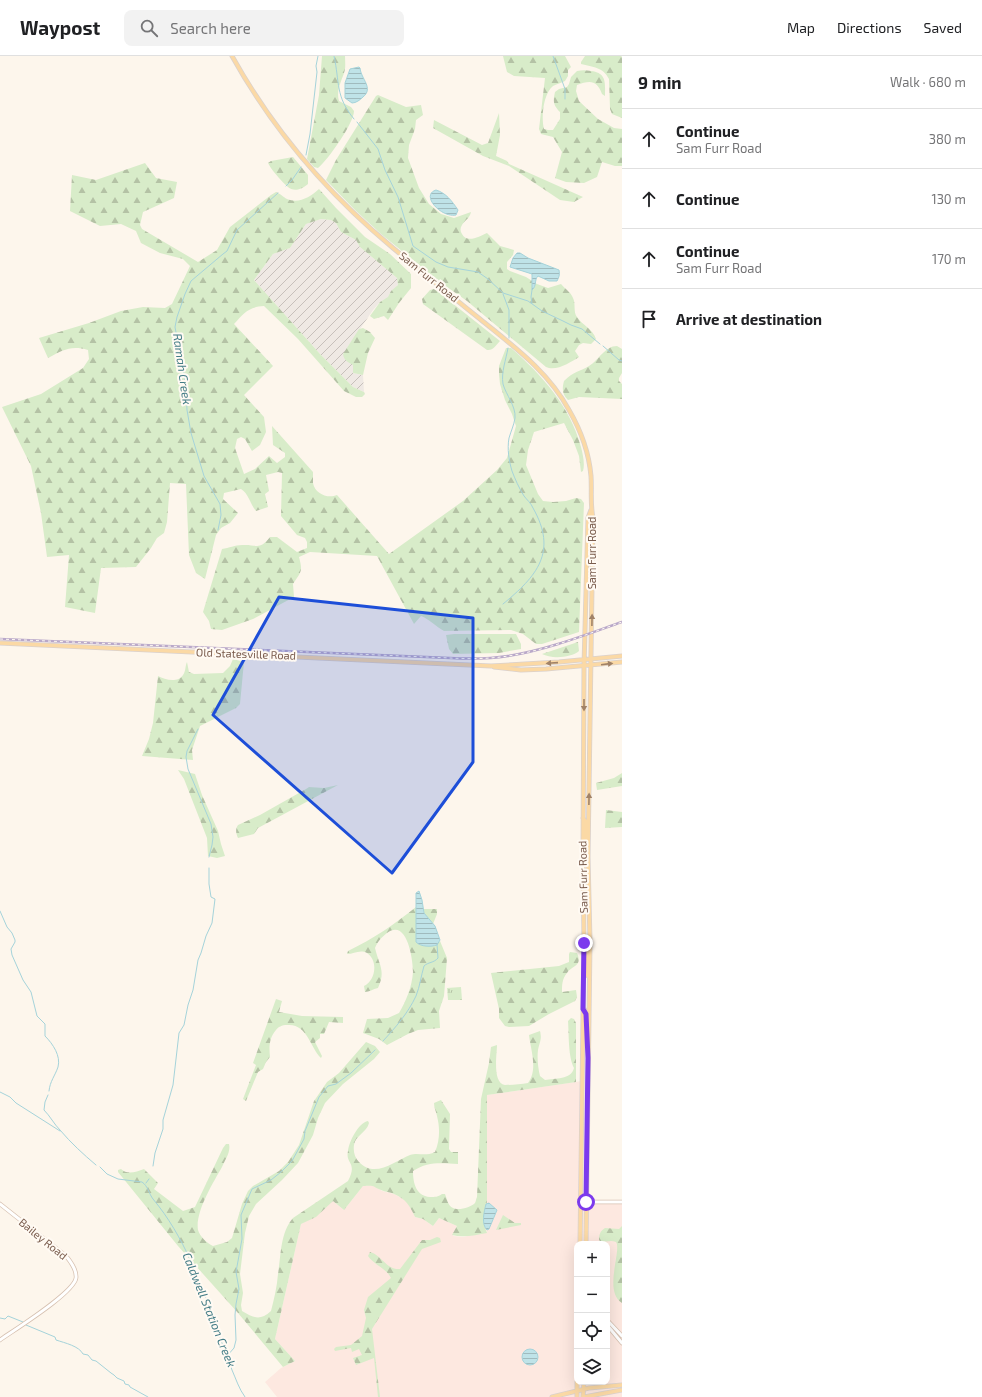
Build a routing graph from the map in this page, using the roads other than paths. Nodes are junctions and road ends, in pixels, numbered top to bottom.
1 (232, 56) edge
2 (591, 510) junction
3 (0, 643) edge
4 (622, 656) edge
5 (584, 660) junction
6 (591, 660) junction
7 (622, 662) edge
8 (491, 666) junction
9 (584, 666) junction
10 (591, 666) junction
11 (583, 818) junction
12 (588, 857) junction
13 (584, 923) junction
14 (589, 976) junction
15 (583, 1009) junction
16 (588, 1058) junction
17 (580, 1202) junction
18 (586, 1202) junction
19 (622, 1202) edge
20 (0, 1204) edge
21 (580, 1241) edge
22 (586, 1241) edge
23 (610, 1324) edge
24 (610, 1328) edge
25 (0, 1340) edge
26 (621, 1340) edge
27 (622, 1384) edge
28 (577, 1385) edge
29 (584, 1385) edge
30 (584, 1390) junction
31 (622, 1390) edge
32 (577, 1391) junction
33 (552, 1397) edge
34 (577, 1397) edge
35 (584, 1397) edge

1 - 2 main road, Sam Furr Road
2 - 5 main road, Sam Furr Road
6 -> 2 main road, Sam Furr Road
3 - 8 main road, Old Statesville Road
4 - 6 main road, Old Statesville Road
5 - 6 main road, Old Statesville Road
5 -> 8 main road, Old Statesville Road
5 - 9 main road, Sam Furr Road
6 - 10 main road, Sam Furr Road
10 -> 7 main road, Old Statesville Road
8 - 9 main road, Old Statesville Road
9 - 10 main road, Old Statesville Road
9 -> 11 main road, Sam Furr Road
12 -> 10 main road, Sam Furr Road
11 - 12 main road
11 - 13 main road, Sam Furr Road
12 - 14 main road, Sam Furr Road
13 - 14 main road
13 - 15 main road, Sam Furr Road
14 - 16 main road, Sam Furr Road
15 - 16 main road
15 - 17 main road, Sam Furr Road
16 - 18 main road, Sam Furr Road
17 - 18 street
17 - 21 main road, Sam Furr Road
18 - 19 street
18 - 22 main road, Sam Furr Road
20 - 25 street, Bailey Road
23 - 26 street
24 - 26 street
27 - 30 main road
28 - 32 main road
29 - 30 main road
30 - 32 main road
30 - 35 main road
31 - 35 main road
32 - 33 main road
32 - 34 main road

